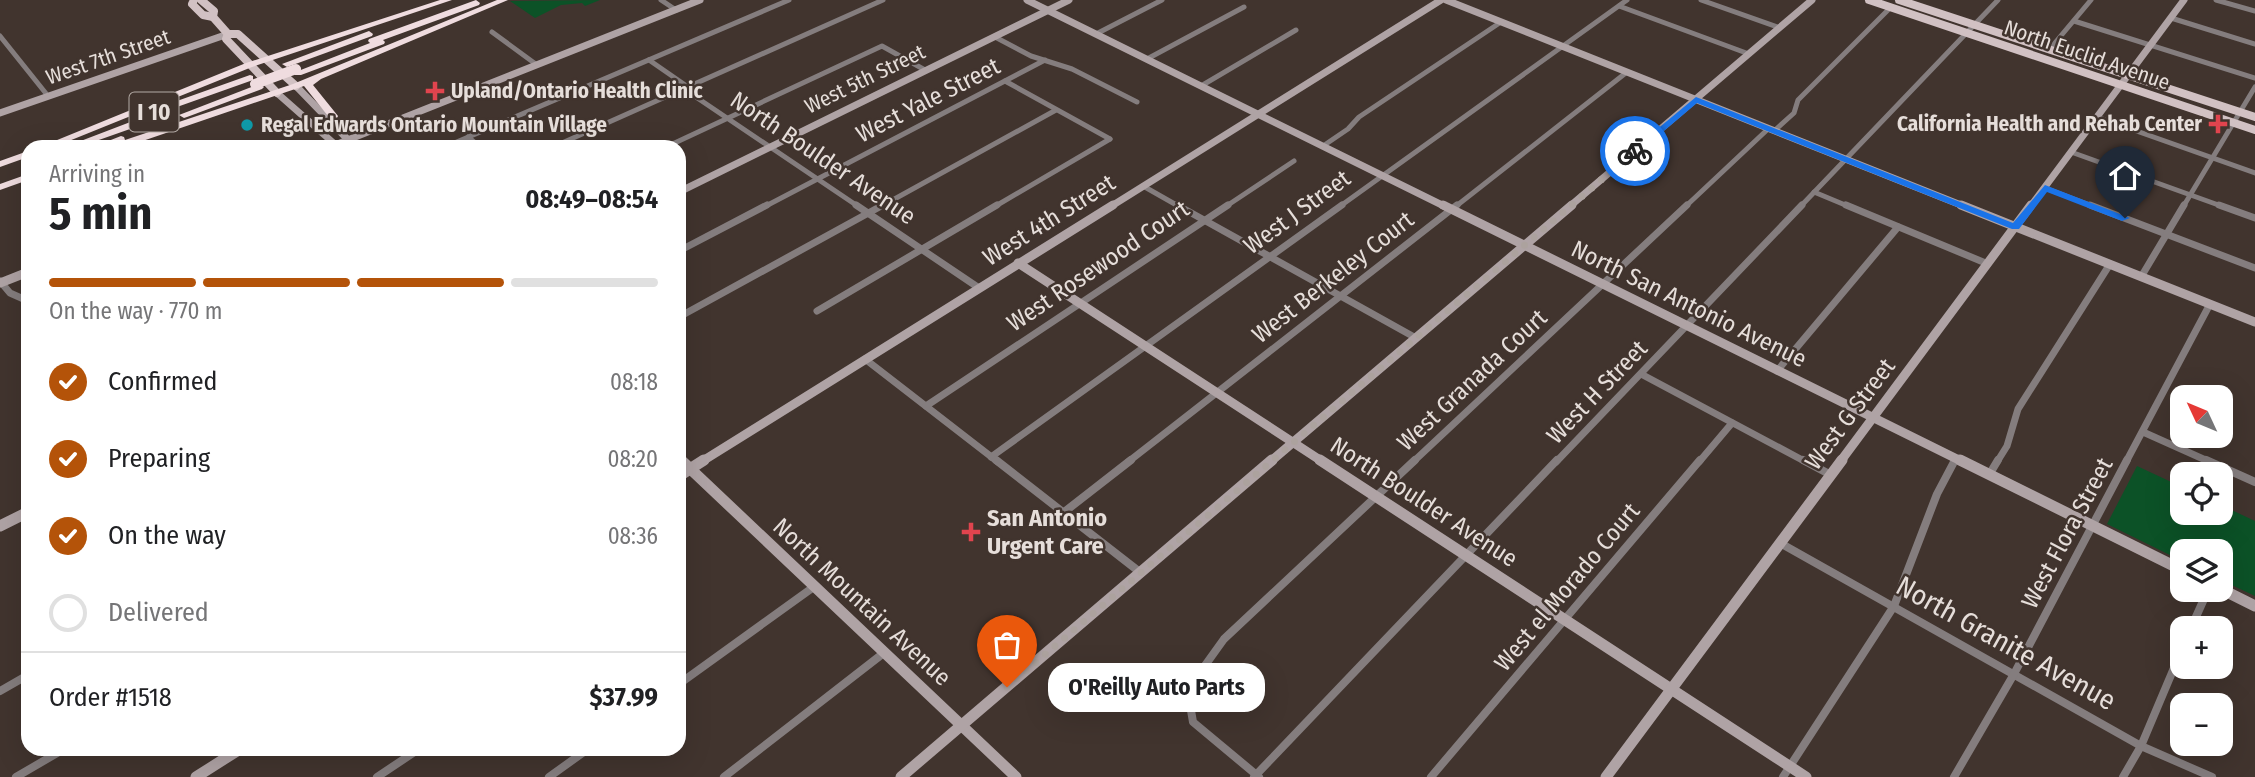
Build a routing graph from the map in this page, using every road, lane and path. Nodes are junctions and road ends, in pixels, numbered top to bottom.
1 (194, 0) edge
2 (201, 0) edge
3 (473, 0) edge
4 (484, 0) edge
5 (496, 0) edge
6 (504, 0) edge
7 (661, 0) edge
8 (697, 0) edge
9 (789, 0) edge
10 (883, 0) edge
11 (1027, 0) edge
12 (1069, 0) edge
13 (1162, 0) edge
14 (1441, 0) edge
15 (1446, 0) edge
16 (1627, 0) edge
17 (1701, 0) edge
18 (1812, 0) edge
19 (1869, 0) edge
20 (1998, 0) edge
21 (2091, 0) edge
22 (2184, 0) edge
23 (2216, 0) edge
24 (456, 1) edge
25 (1903, 1) edge
26 (1619, 6) junction
27 (1244, 7) dead end
28 (1891, 7) junction
29 (675, 9) junction
30 (1048, 10) junction
31 (2255, 11) edge
32 (213, 17) junction
33 (2171, 18) junction
34 (2074, 21) junction
35 (1501, 22) junction
36 (1974, 25) junction
37 (1780, 28) junction
38 (1296, 30) dead end
39 (492, 32) dead end
40 (1967, 33) junction
41 (228, 34) junction
42 (1096, 34) junction
43 (0, 36) edge
44 (995, 37) junction
45 (377, 44) junction
46 (2255, 44) edge
47 (2151, 45) junction
48 (1562, 46) junction
49 (2049, 50) junction
50 (1749, 54) junction
51 (268, 59) junction
52 (1147, 59) junction
53 (649, 60) junction
54 (1045, 60) junction
55 (248, 65) junction
56 (537, 65) junction
57 (293, 68) junction
58 (925, 70) junction
59 (1627, 72) junction
60 (321, 76) junction
61 (2128, 76) junction
62 (2255, 78) edge
63 (1005, 81) junction
64 (254, 83) junction
65 (2121, 85) junction
66 (296, 86) junction
67 (1201, 86) junction
68 (688, 87) junction
69 (2255, 87) edge
70 (276, 93) junction
71 (48, 96) junction
72 (1696, 100) junction
73 (1137, 102) dead end
74 (1056, 110) junction
75 (2239, 112) junction
76 (0, 113) edge
77 (1257, 114) junction
78 (2097, 117) junction
79 (2255, 117) edge
80 (727, 118) junction
81 (332, 121) junction
82 (2234, 123) junction
83 (1771, 130) junction
84 (2255, 130) edge
85 (102, 131) junction
86 (468, 137) junction
87 (62, 140) edge
88 (77, 140) edge
89 (81, 140) edge
90 (90, 140) edge
91 (103, 140) edge
92 (115, 140) edge
93 (137, 140) edge
94 (328, 140) edge
95 (348, 140) joint
96 (461, 140) edge
97 (472, 140) edge
98 (569, 140) edge
99 (681, 140) edge
100 (1323, 146) junction
101 (769, 147) junction
102 (2071, 152) junction
103 (2213, 158) junction
104 (1846, 159) junction
105 (1294, 161) dead end
106 (21, 166) edge
107 (0, 168) edge
108 (21, 170) edge
109 (2255, 173) edge
110 (1383, 176) junction
111 (818, 178) junction
112 (0, 183) edge
113 (1143, 186) junction
114 (686, 188) edge
115 (2045, 188) junction
116 (1814, 192) junction
117 (2191, 195) junction
118 (1451, 210) junction
119 (868, 213) junction
120 (2255, 218) edge
121 (1205, 220) junction
122 (1898, 227) junction
123 (2015, 227) junction
124 (2167, 234) junction
125 (686, 246) edge
126 (1524, 246) junction
127 (922, 249) junction
128 (1271, 257) junction
129 (1018, 263) junction
130 (1988, 264) junction
131 (2109, 264) junction
132 (2255, 268) edge
133 (21, 274) edge
134 (2141, 277) junction
135 (0, 282) edge
136 (1602, 284) junction
137 (979, 288) junction
138 (1341, 296) junction
139 (21, 298) edge
140 (1079, 303) junction
141 (2210, 304) junction
142 (817, 311) dead end
143 (686, 313) edge
144 (2255, 323) edge
145 (1687, 325) junction
146 (1416, 338) junction
147 (1145, 346) junction
148 (865, 359) junction
149 (1777, 370) junction
150 (1641, 374) junction
151 (1217, 393) junction
152 (926, 406) junction
153 (1873, 418) junction
154 (1732, 422) junction
155 (2143, 432) junction
156 (1295, 443) junction
157 (991, 457) junction
158 (1956, 459) junction
159 (686, 464) edge
160 (691, 469) junction
161 (686, 472) edge
162 (1831, 475) junction
163 (1989, 475) junction
164 (2255, 482) edge
165 (1377, 496) junction
166 (1063, 513) junction
167 (21, 516) edge
168 (0, 526) edge
169 (2093, 526) junction
170 (1780, 543) junction
171 (1466, 555) junction
172 (2170, 564) edge
173 (1141, 573) junction
174 (815, 586) junction
175 (2233, 595) edge
176 (1894, 606) junction
177 (2255, 606) edge
178 (1564, 619) junction
179 (885, 652) junction
180 (2014, 674) junction
181 (2170, 677) edge
182 (21, 679) edge
183 (686, 679) edge
184 (1671, 689) junction
185 (0, 691) edge
186 (962, 726) junction
187 (2141, 746) junction
188 (52, 756) edge
189 (232, 756) edge
190 (408, 756) edge
191 (578, 756) edge
192 (1790, 766) junction
193 (213, 772) edge
194 (1257, 776) edge
195 (16, 777) edge
196 (196, 777) edge
197 (377, 777) edge
198 (549, 777) edge
199 (724, 777) edge
200 (901, 777) edge
201 (1016, 777) edge
202 (1430, 777) edge
203 (1606, 777) edge
204 (1783, 777) edge
205 (1806, 777) edge
206 (1954, 777) edge
207 (2123, 777) edge
208 (2212, 777) edge

1 - 32 main road
2 - 32 main road
3 - 57 highway
4 - 45 highway
4 - 57 highway
5 - 45 highway, I 10
6 - 60 highway
7 - 29 street
8 - 29 street
9 - 53 street
10 - 68 street
11 - 30 street, North San Antonio Avenue
12 - 30 street, West 5th Street
13 - 42 street
14 - 77 street, West 4th Street
15 - 35 street
16 - 26 street, West J Street
17 - 37 street
18 - 37 street
19 - 28 main road, North Euclid Avenue
20 - 36 street, West H Street
21 - 34 street
22 - 33 street, West G Street
23 - 31 street
24 - 51 highway
24 - 57 highway, I 10
25 - 36 main road, North Euclid Avenue
26 - 48 street, West J Street
26 - 50 street
27 - 52 street
28 - 40 main road, North Euclid Avenue
28 - 83 street, West Granada Court
29 - 56 street
30 - 42 street, North San Antonio Avenue
30 - 44 street, West 5th Street
32 - 41 main road
33 - 46 street
33 - 47 street, West G Street
34 - 47 street
34 - 49 street
35 - 48 street
35 - 100 street
36 - 40 street, West H Street
36 - 49 main road, North Euclid Avenue
37 - 50 street
38 - 67 street
39 - 56 street
40 - 65 main road, North Euclid Avenue
40 - 104 street, West H Street
41 - 51 main road
41 - 55 main road
41 - 71 street, West 7th Street
42 - 52 street, North San Antonio Avenue
43 - 71 street
44 - 54 street
44 - 58 street, West 5th Street
45 - 57 highway, I 10
47 - 61 street, West G Street
47 - 62 street
48 - 59 street
48 - 110 street, West J Street
49 - 61 main road, North Euclid Avenue
50 - 72 street
51 - 55 highway
51 - 66 main road
52 - 67 street, North San Antonio Avenue
53 - 68 street, North Boulder Avenue
53 - 86 street
54 - 63 street, West Yale Street
54 - 73 street
55 - 70 main road
55 - 87 highway
56 - 95 street
57 - 64 highway, I 10, bridge
58 - 80 street
58 - 101 street, West 5th Street
59 - 72 street
59 - 118 street, West Berkeley Court
60 - 66 highway
60 - 81 highway
61 - 65 street, West G Street
61 - 75 main road, North Euclid Avenue
63 - 74 street
63 - 111 street, West Yale Street
64 - 85 highway, I 10
64 - 90 highway
64 - 91 highway
64 - 92 highway, I 10
65 - 78 street, West G Street
65 - 82 main road, North Euclid Avenue
66 - 70 highway
66 - 81 street
67 - 77 street, North San Antonio Avenue
68 - 80 street, North Boulder Avenue
68 - 98 street
69 - 75 street
70 - 93 highway
70 - 94 street
71 - 76 street, West 7th Street
72 - 83 street
72 - 126 street
74 - 119 street
74 - 127 street
75 - 79 main road, North Euclid Avenue
75 - 82 street
77 - 100 street, North San Antonio Avenue
77 - 113 street, West 4th Street
78 - 102 street, West G Street
78 - 103 street
80 - 99 street
80 - 101 street, North Boulder Avenue
81 - 95 street
82 - 84 main road, North Euclid Avenue
82 - 103 street
83 - 104 street
83 - 136 street, West Granada Court
85 - 88 highway, I 10
85 - 89 highway
86 - 96 street
86 - 97 street
100 - 110 street, North San Antonio Avenue
101 - 111 street, North Boulder Avenue
101 - 114 street, West 5th Street
102 - 115 street, West G Street
102 - 117 street
103 - 109 street
103 - 117 street
104 - 116 street, West H Street
104 - 123 street
105 - 121 street, West Rosewood Court
106 - 107 highway
108 - 112 highway
110 - 118 street, North San Antonio Avenue
110 - 128 street, West J Street
111 - 119 street, North Boulder Avenue
111 - 125 street, West Yale Street
113 - 121 street
113 - 129 street, West 4th Street
115 - 123 street, West G Street
115 - 124 street
116 - 122 street
116 - 145 street, West H Street
117 - 120 street
117 - 124 street
118 - 126 street, North San Antonio Avenue
118 - 138 street, West Berkeley Court
119 - 127 street, North Boulder Avenue
119 - 143 street
121 - 128 street
121 - 140 street, West Rosewood Court
122 - 130 street
122 - 149 street
123 - 130 street, West G Street
123 - 131 street
124 - 132 street
124 - 134 street
126 - 136 street, North San Antonio Avenue
126 - 146 street
127 - 137 street, North Boulder Avenue
127 - 142 street
128 - 138 street
128 - 147 street, West J Street
129 - 137 street, West 4th Street
129 - 140 street, North Boulder Avenue
130 - 153 street, West G Street
131 - 134 street
131 - 163 street
133 - 135 street
134 - 141 street
135 - 139 street
136 - 145 street, North San Antonio Avenue
136 - 165 street, West Granada Court
137 - 148 street, West 4th Street
138 - 146 street
138 - 151 street, West Berkeley Court
140 - 147 street, North Boulder Avenue
140 - 152 street, West Rosewood Court
141 - 144 street
141 - 155 street, West Flora Street
145 - 149 street, North San Antonio Avenue
145 - 150 street, West H Street
146 - 156 street
147 - 151 street, North Boulder Avenue
147 - 157 street, West J Street
148 - 152 street
148 - 160 street, West 4th Street
149 - 153 street, North San Antonio Avenue
150 - 154 street
150 - 171 street, West H Street
151 - 156 street, North Boulder Avenue
151 - 166 street, West Berkeley Court
152 - 157 street
153 - 158 street, North San Antonio Avenue
153 - 162 street, West G Street
154 - 162 street
154 - 178 street, West el Morado Court
155 - 164 street
155 - 169 street, West Flora Street
156 - 165 street, North Boulder Avenue
156 - 173 street
157 - 166 street
158 - 163 street, North San Antonio Avenue
158 - 176 street
159 - 160 street, North Mountain Avenue
160 - 161 street, West 4th Street
160 - 174 street, North Mountain Avenue
162 - 170 street, West G Street
163 - 169 street, North San Antonio Avenue
165 - 171 street, North Boulder Avenue
165 - 194 street, West Granada Court
166 - 173 street
167 - 168 street
169 - 172 street, North San Antonio Avenue
169 - 180 street, West Flora Street
170 - 176 street, North Granite Avenue
170 - 184 street, West G Street
171 - 178 street, North Boulder Avenue
171 - 194 street, West H Street
173 - 186 street
174 - 179 street, North Mountain Avenue
174 - 183 street
175 - 177 street
176 - 180 street, North Granite Avenue
176 - 192 street
178 - 184 street, North Boulder Avenue
178 - 202 street, West el Morado Court
179 - 186 street, North Mountain Avenue
179 - 199 street
180 - 187 street, North Granite Avenue
180 - 206 street, West Flora Street
181 - 187 street
182 - 185 street
184 - 192 street, North Boulder Avenue
184 - 203 street, West G Street
186 - 200 street
186 - 201 street, North Mountain Avenue
187 - 207 street
187 - 208 street, North Granite Avenue
188 - 195 street
189 - 193 street
190 - 197 street
191 - 198 street
192 - 204 street
192 - 205 street, North Boulder Avenue
193 - 196 street

